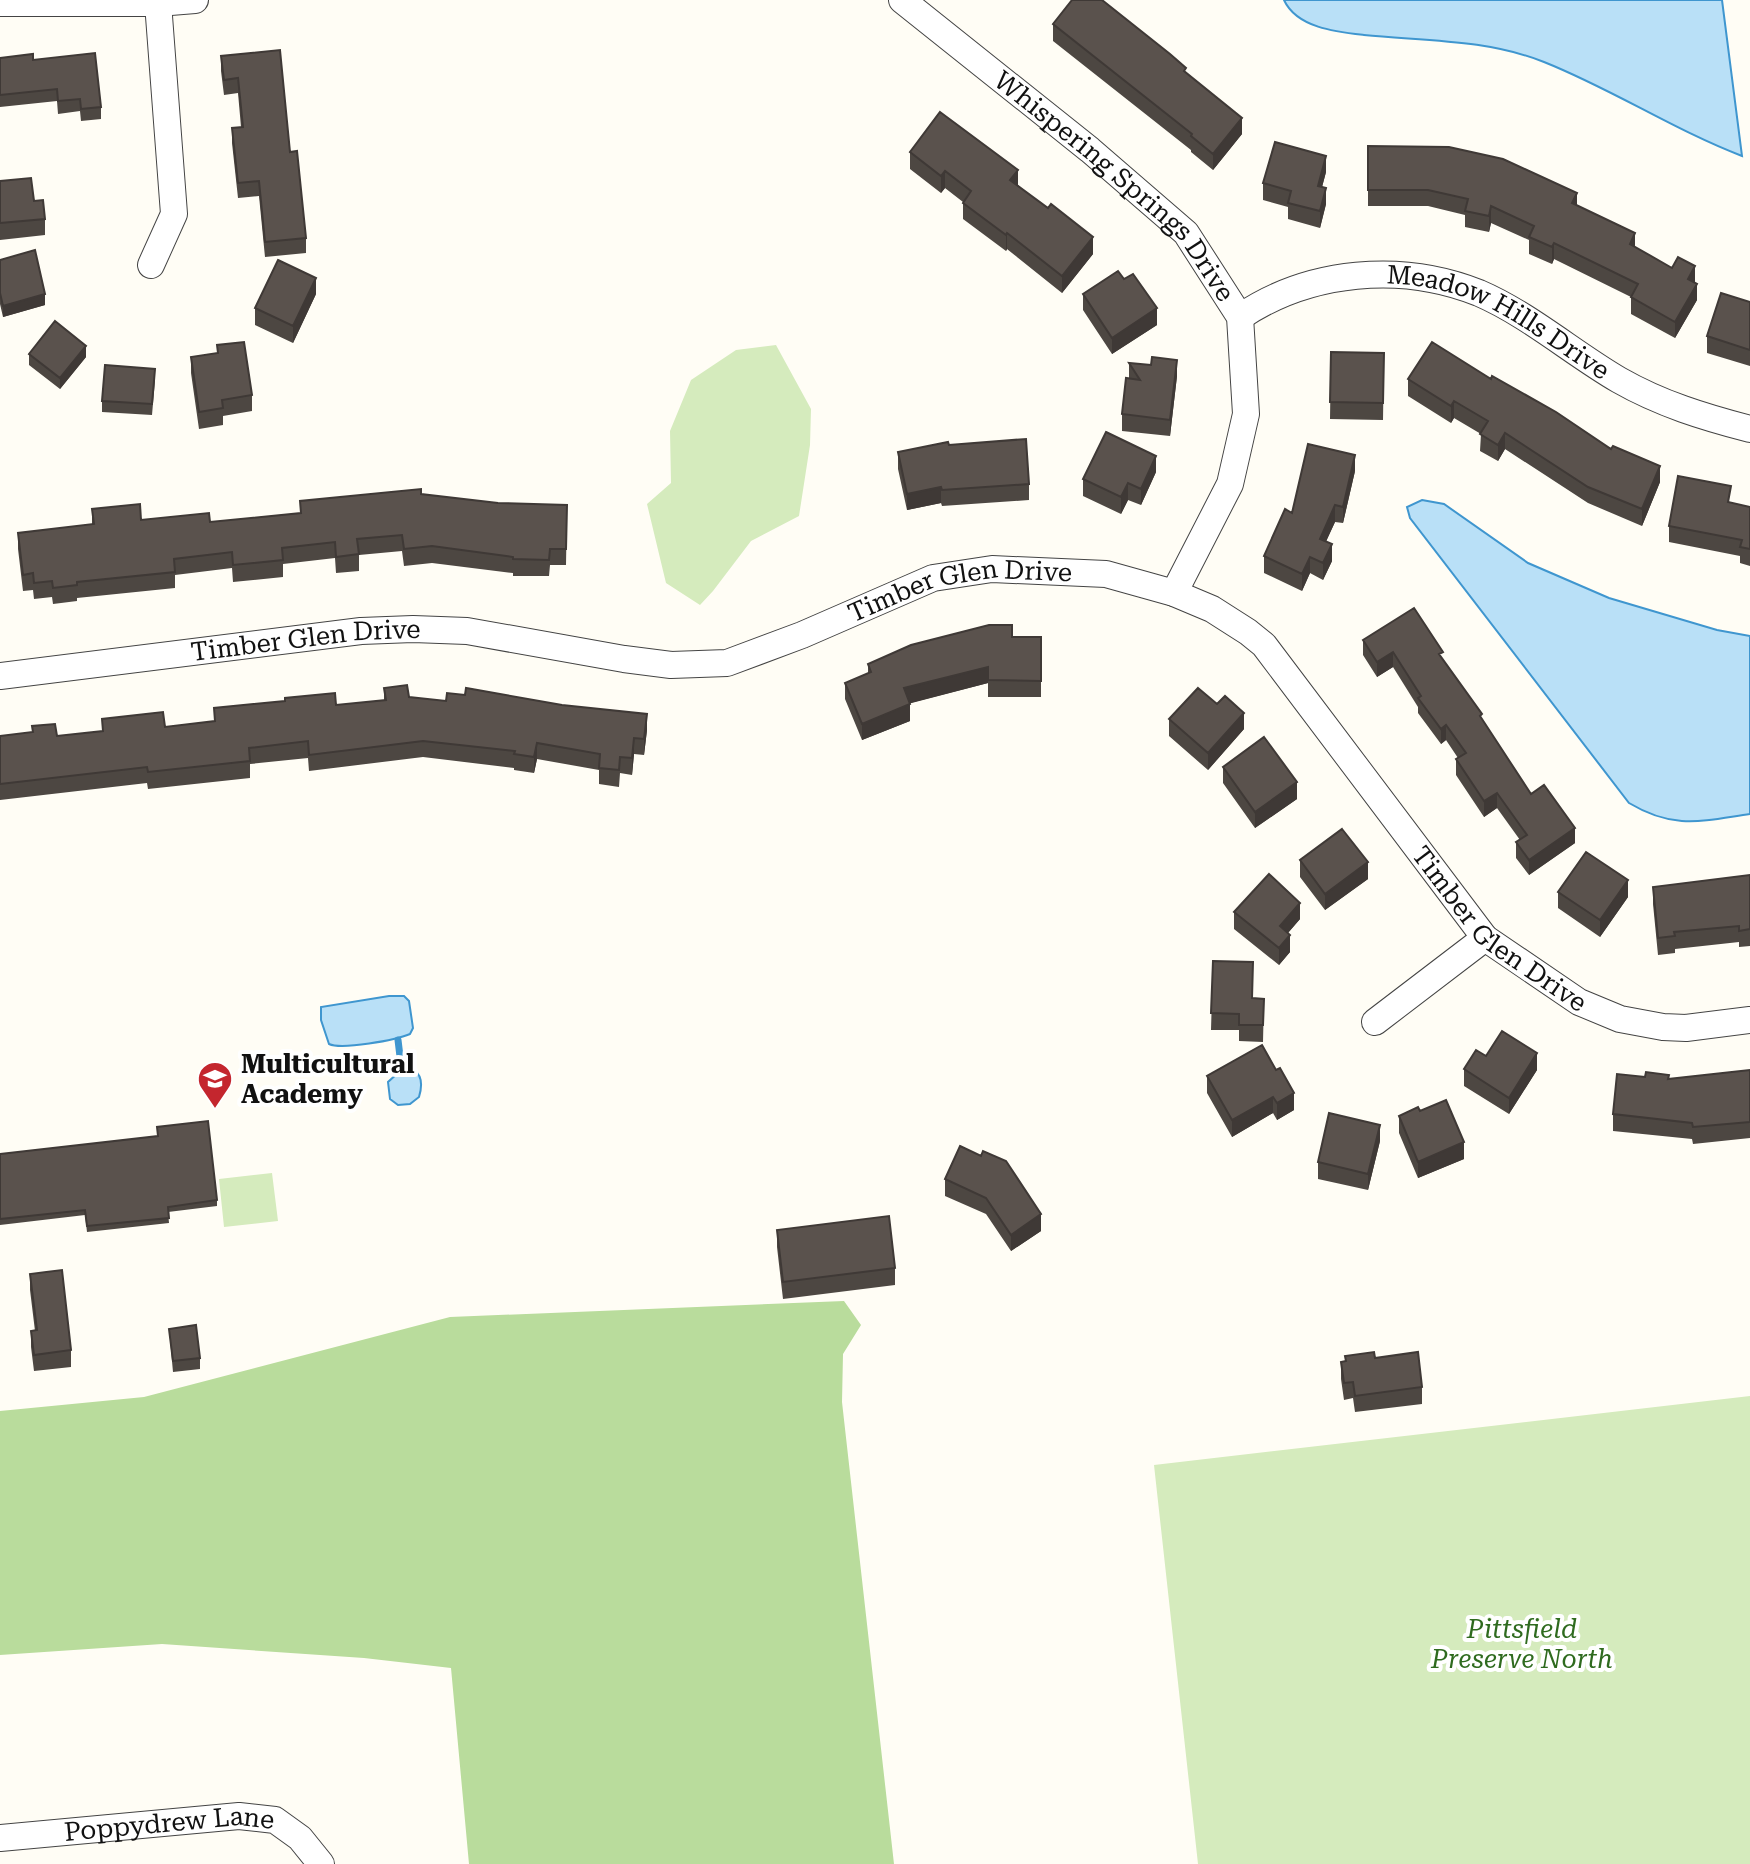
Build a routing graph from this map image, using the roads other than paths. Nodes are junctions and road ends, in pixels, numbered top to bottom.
1 (195, 0) edge
2 (902, 0) edge
3 (0, 3) edge
4 (158, 3) junction
5 (151, 265) dead end
6 (1240, 317) junction
7 (1750, 429) edge
8 (1174, 593) junction
9 (0, 676) edge
10 (1485, 938) junction
11 (1750, 1020) edge
12 (1375, 1022) dead end
13 (0, 1838) edge
14 (321, 1864) edge

1 - 4 street
2 - 6 street, Whispering Springs Drive
3 - 4 street
4 - 5 street
6 - 7 street, Meadow Hills Drive
6 - 8 street, Whispering Springs Drive
8 - 9 street, Timber Glen Drive
8 - 10 street, Timber Glen Drive
10 - 11 street, Timber Glen Drive
10 - 12 street
13 - 14 street, Poppydrew Lane

